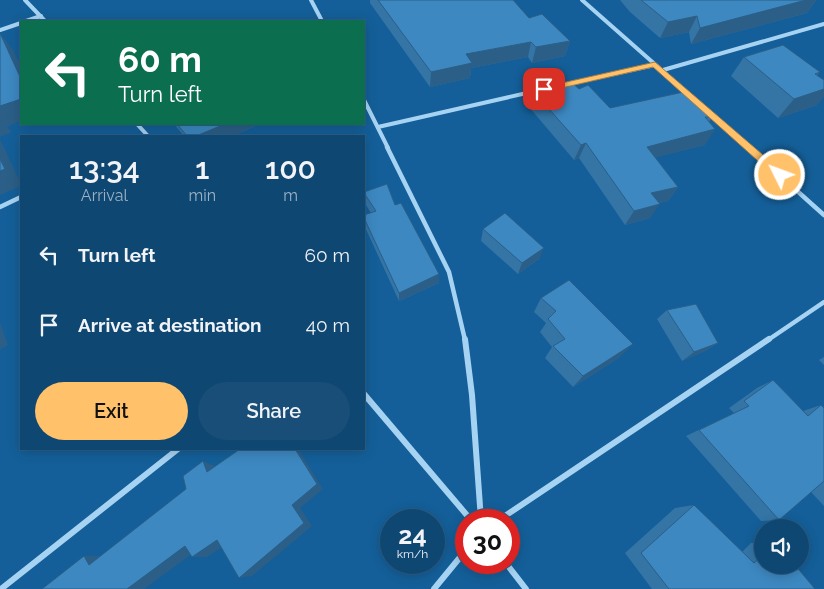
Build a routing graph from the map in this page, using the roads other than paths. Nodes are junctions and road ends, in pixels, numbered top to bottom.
1 (25, 0) edge
2 (311, 0) edge
3 (582, 0) edge
4 (41, 16) junction
5 (29, 20) edge
6 (44, 20) edge
7 (321, 20) edge
8 (20, 23) edge
9 (824, 24) edge
10 (0, 30) edge
11 (655, 64) junction
12 (663, 70) junction
13 (560, 86) edge
14 (550, 88) edge
15 (365, 102) edge
16 (138, 125) edge
17 (378, 127) junction
18 (147, 135) edge
19 (20, 198) edge
20 (0, 207) edge
21 (824, 215) edge
22 (824, 302) edge
23 (365, 395) edge
24 (177, 450) edge
25 (462, 509) edge
26 (480, 509) edge
27 (515, 509) edge
28 (455, 563) edge
29 (514, 574) edge
30 (1, 589) edge
31 (434, 589) edge
32 (526, 589) edge

1 - 4 street
2 - 7 street
3 - 11 street
4 - 5 street
4 - 6 street
8 - 10 street
9 - 12 street
11 - 12 street
11 - 13 street
12 - 21 street
14 - 17 street
15 - 17 street
16 - 18 street
17 - 26 street
19 - 20 street
22 - 27 street
23 - 25 street
24 - 30 street
28 - 31 street
29 - 32 street

